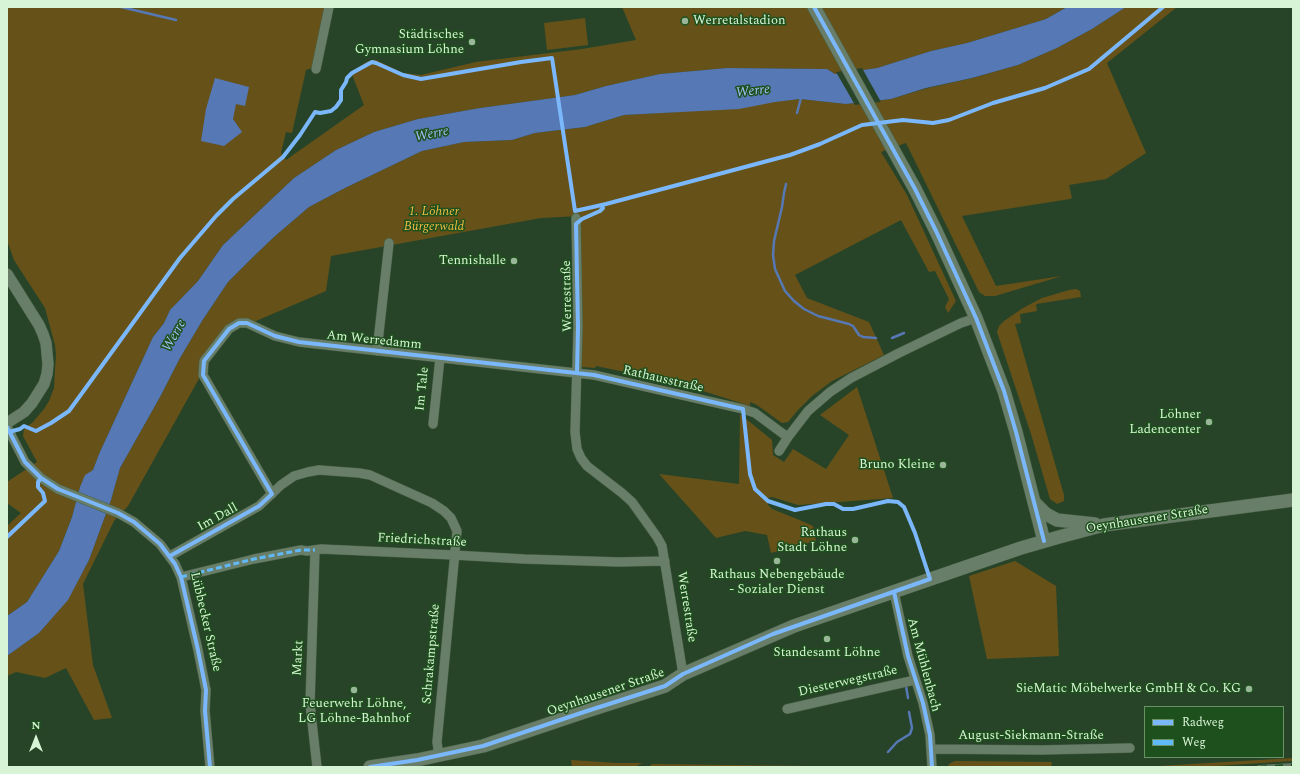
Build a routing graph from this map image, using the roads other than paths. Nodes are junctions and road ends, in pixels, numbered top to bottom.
1 (329, 7) edge
2 (814, 7) edge
3 (316, 69) dead end
4 (576, 218) dead end
5 (389, 243) dead end
6 (9, 282) edge
7 (976, 318) junction
8 (377, 350) junction
9 (440, 358) junction
10 (577, 372) junction
11 (7, 423) edge
12 (433, 424) dead end
13 (7, 427) edge
14 (788, 437) junction
15 (780, 451) dead end
16 (272, 494) junction
17 (1293, 500) edge
18 (1035, 503) junction
19 (1104, 525) junction
20 (1044, 541) junction
21 (315, 550) junction
22 (454, 555) junction
23 (170, 556) junction
24 (665, 561) junction
25 (181, 577) junction
26 (894, 592) junction
27 (683, 674) junction
28 (915, 680) junction
29 (787, 709) dead end
30 (1130, 748) dead end
31 (931, 749) junction
32 (439, 756) junction
33 (401, 765) edge
34 (210, 767) edge
35 (317, 767) edge
36 (370, 767) edge
37 (932, 767) edge

1 - 3 street
2 - 7 main road
4 - 10 street, Werrestraße
5 - 8 street, Am Werredamm
6 - 11 street
7 - 14 street
7 - 18 main road
8 - 9 street, Am Werredamm
8 - 16 street, Am Werredamm
9 - 10 street, Am Werredamm
9 - 12 street, Im Tale
10 - 14 street, Rathausstraße
10 - 24 street, Werrestraße
13 - 23 street, Lübbecker Straße
14 - 15 street
16 - 22 street, Im Dall
16 - 23 street, Im Dall
17 - 19 main road, Oeynhausener Straße
18 - 19 main road
18 - 20 main road
19 - 20 main road, Oeynhausener Straße
20 - 26 main road, Oeynhausener Straße
21 - 22 street, Friedrichstraße
21 - 25 street, Friedrichstraße
21 - 35 street, Markt
22 - 24 street, Friedrichstraße
22 - 32 street, Schrakampstraße
23 - 25 street, Lübbecker Straße
24 - 27 street, Werrestraße
25 - 34 street, Lübbecker Straße
26 - 27 main road, Oeynhausener Straße
26 - 28 street, Am Mühlenbach
27 - 32 main road, Oeynhausener Straße
28 - 29 street, Diesterwegstraße
28 - 31 street, Am Mühlenbach
30 - 31 street, August-Siekmann-Straße
31 - 37 street, Am Mühlenbach
32 - 33 main road, Oeynhausener Straße
33 - 36 main road, Oeynhausener Straße

